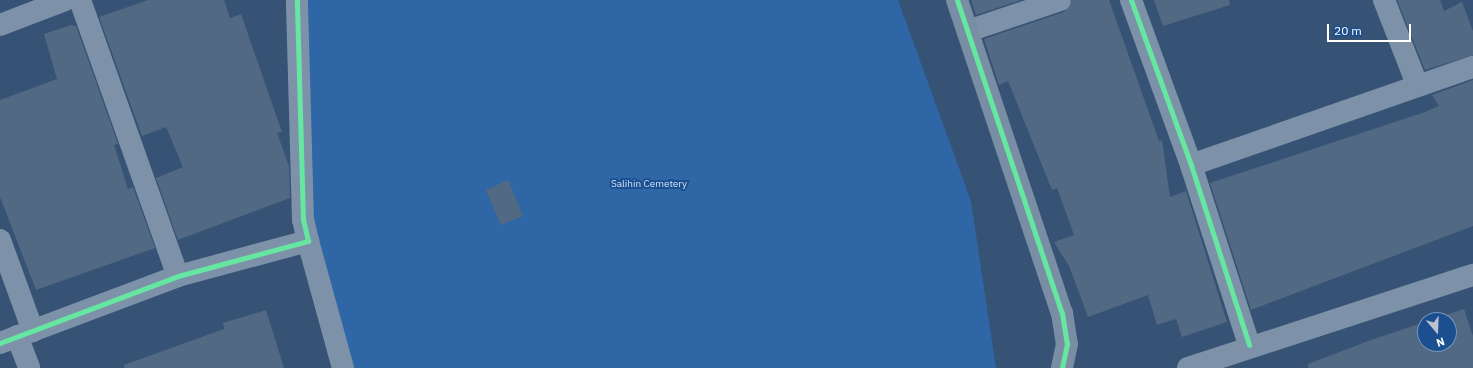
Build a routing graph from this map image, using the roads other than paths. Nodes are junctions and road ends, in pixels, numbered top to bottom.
1 (65, 0) edge
2 (80, 0) edge
3 (297, 0) edge
4 (957, 0) edge
5 (1060, 0) edge
6 (1132, 0) edge
7 (1384, 0) edge
8 (0, 25) edge
9 (968, 31) junction
10 (1473, 67) edge
11 (1417, 84) junction
12 (1191, 165) junction
13 (0, 240) edge
14 (308, 241) junction
15 (1473, 275) edge
16 (178, 276) junction
17 (17, 337) edge
18 (1249, 346) junction
19 (29, 368) edge
20 (343, 368) edge
21 (1062, 368) edge
22 (1188, 368) edge

1 - 8 street
2 - 16 street
3 - 14 street
4 - 9 street
5 - 9 street
6 - 12 street
7 - 11 street
9 - 21 street
10 - 11 street
11 - 12 street
12 - 18 street
13 - 17 street
14 - 16 street
14 - 20 street
15 - 18 street
16 - 17 street
17 - 19 street
18 - 22 street

